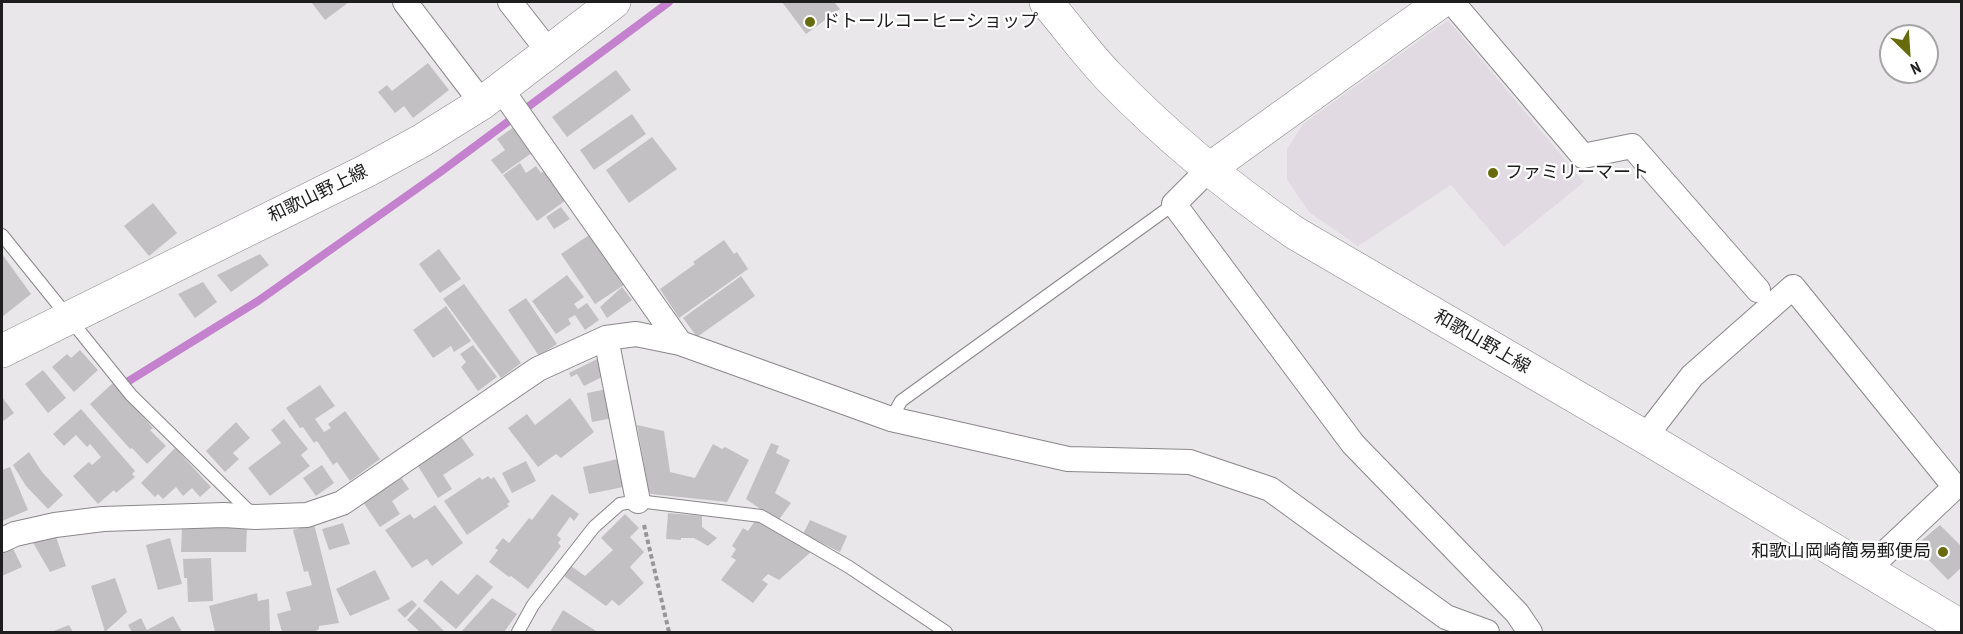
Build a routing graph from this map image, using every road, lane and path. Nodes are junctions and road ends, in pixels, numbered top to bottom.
1 (405, 2) edge
2 (510, 2) edge
3 (614, 2) edge
4 (1046, 2) edge
5 (1441, 2) edge
6 (1452, 2) edge
7 (549, 52) junction
8 (492, 96) junction
9 (1209, 169) junction
10 (1174, 204) junction
11 (2, 235) edge
12 (1758, 290) dead end
13 (68, 318) junction
14 (606, 338) junction
15 (680, 343) junction
16 (2, 351) edge
17 (891, 419) junction
18 (1645, 437) junction
19 (638, 501) junction
20 (255, 517) junction
21 (2, 540) edge
22 (1868, 569) junction
23 (1962, 627) edge
24 (518, 633) edge
25 (669, 633) edge
26 (946, 633) edge
27 (1487, 633) edge
28 (1530, 633) edge

1 - 8 street
2 - 7 street
3 - 7 main road, 和歌山野上線
4 - 9 main road, 和歌山野上線
5 - 9 street
6 - 12 street
7 - 8 main road, 和歌山野上線
8 - 13 main road, 和歌山野上線
8 - 15 street
9 - 10 street
9 - 18 main road, 和歌山野上線
10 - 17 lane
10 - 28 street
11 - 13 lane
13 - 16 main road, 和歌山野上線
13 - 20 lane
14 - 15 street
14 - 19 street
14 - 20 street
15 - 17 street
17 - 27 street
18 - 22 main road, 和歌山野上線
18 - 22 street
19 - 24 lane
19 - 25 path
19 - 26 lane
20 - 21 street
22 - 23 main road, 和歌山野上線

